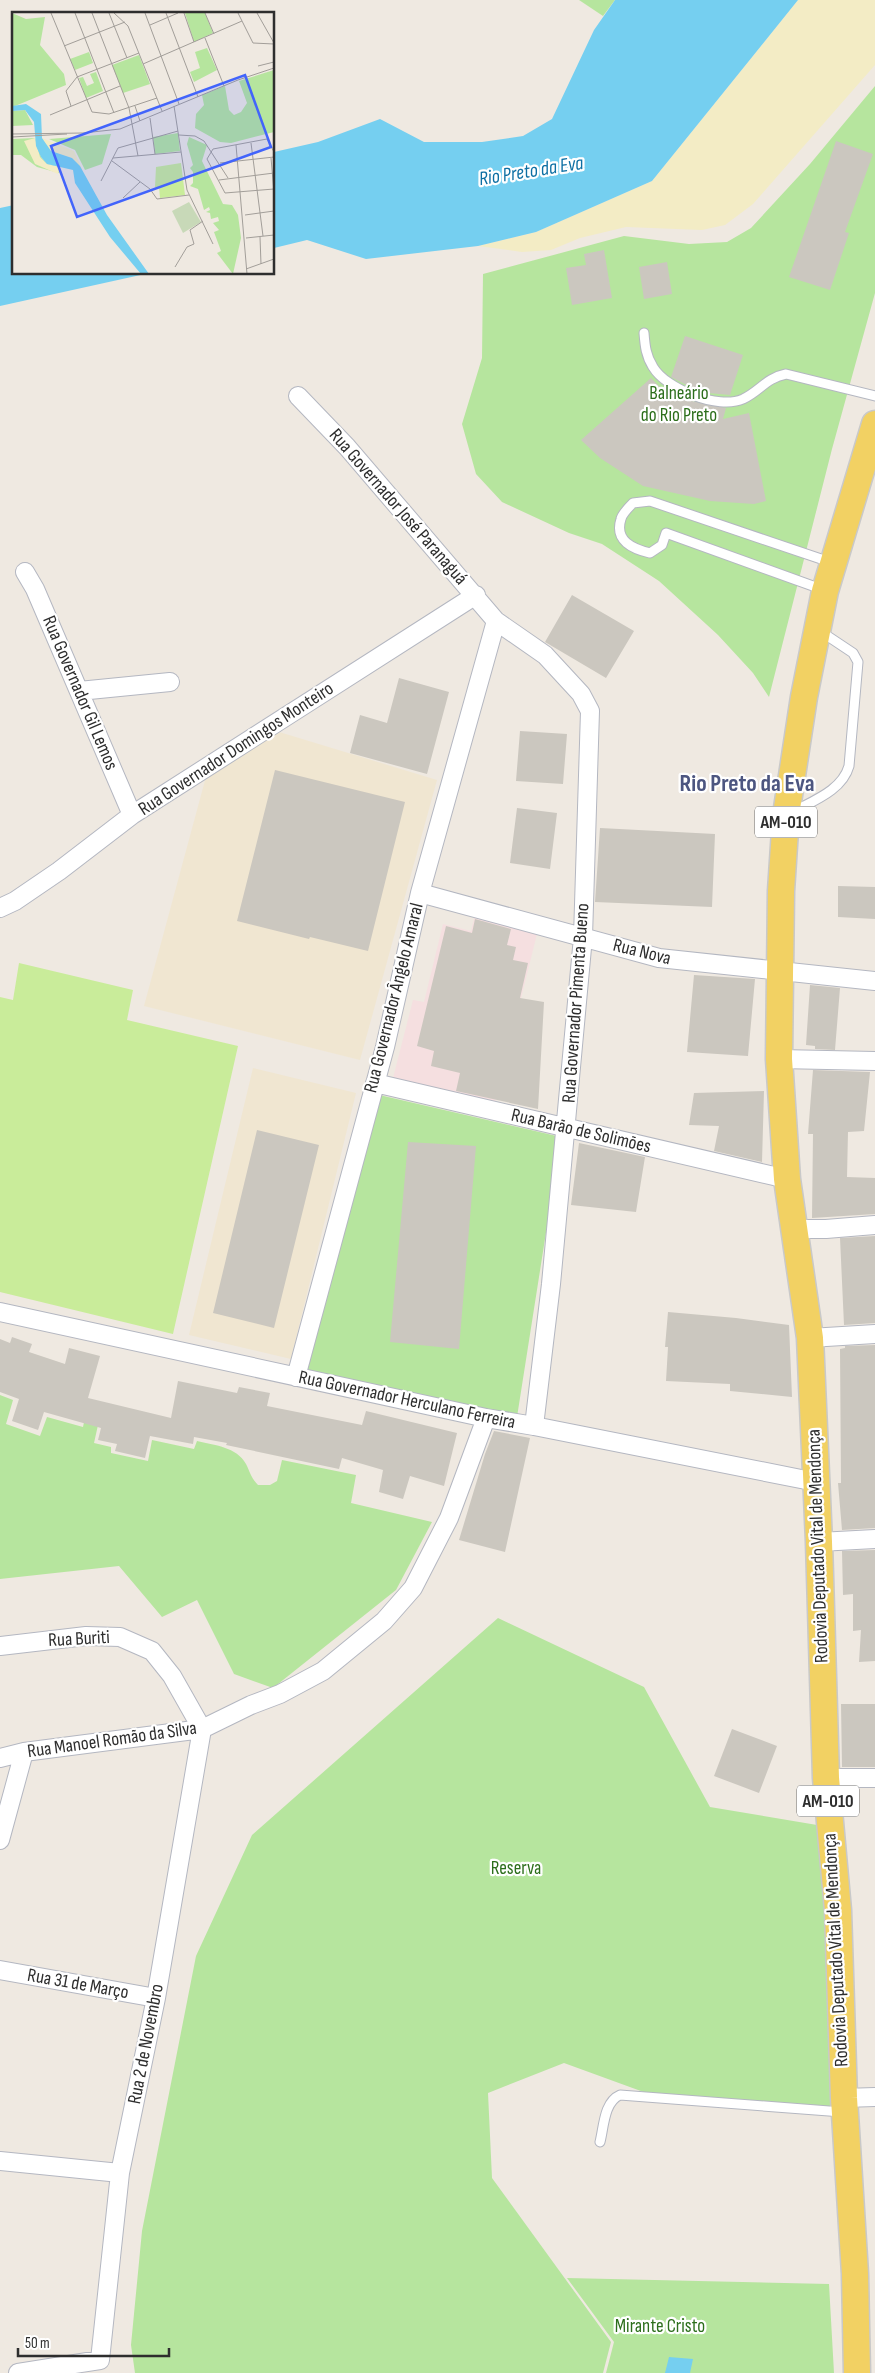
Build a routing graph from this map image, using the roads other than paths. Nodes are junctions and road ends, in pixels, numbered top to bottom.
1 (644, 333) dead end
2 (298, 396) dead end
3 (875, 396) edge
4 (875, 424) edge
5 (833, 563) junction
6 (25, 572) dead end
7 (825, 590) junction
8 (476, 595) junction
9 (496, 621) junction
10 (818, 630) junction
11 (170, 682) dead end
12 (79, 691) junction
13 (132, 815) junction
14 (786, 815) junction
15 (420, 893) junction
16 (0, 908) edge
17 (583, 937) junction
18 (781, 970) junction
19 (875, 981) edge
20 (779, 1059) junction
21 (875, 1061) edge
22 (375, 1083) junction
23 (566, 1128) junction
24 (787, 1179) junction
25 (875, 1225) edge
26 (794, 1229) junction
27 (0, 1312) edge
28 (875, 1334) edge
29 (810, 1338) junction
30 (296, 1377) junction
31 (486, 1418) junction
32 (534, 1426) junction
33 (816, 1482) junction
34 (875, 1539) edge
35 (819, 1542) junction
36 (0, 1646) edge
37 (202, 1729) junction
38 (24, 1752) junction
39 (0, 1758) edge
40 (826, 1778) junction
41 (875, 1778) edge
42 (0, 1840) edge
43 (0, 1970) edge
44 (156, 1998) junction
45 (875, 2097) edge
46 (844, 2105) junction
47 (600, 2142) dead end
48 (0, 2161) edge
49 (120, 2173) junction
50 (18, 2373) edge
51 (857, 2373) edge

1 - 3 lane
2 - 8 street, Rua Governador José Paranaguá
4 - 5 main road, AM-010
5 - 7 main road, AM-010
5 - 7 lane
6 - 12 street, Rua Governador Gil Lemos
7 - 10 main road, AM-010
8 - 9 street, Rua Governador José Paranaguá
8 - 13 street, Rua Governador Domingos Monteiro
9 - 15 street, Rua Governador Ângelo Amaral
9 - 17 street, Rua Governador Pimenta Bueno
10 - 14 main road, AM-010
10 - 14 lane
11 - 12 street
12 - 13 street, Rua Governador Gil Lemos
13 - 16 street, Rua Governador Domingos Monteiro
14 - 18 main road, AM-010
15 - 17 street, Rua Nova
15 - 22 street, Rua Governador Ângelo Amaral
17 - 18 street, Rua Nova
17 - 23 street, Rua Governador Pimenta Bueno
18 - 19 street, Rua Nova
18 - 20 main road, AM-010
20 - 21 street
20 - 24 main road, AM-010
22 - 23 street, Rua Barão de Solimões
22 - 30 street, Rua Governador Ângelo Amaral
23 - 24 street, Rua Barão de Solimões
23 - 32 street, Rua Governador Pimenta Bueno
24 - 26 main road, AM-010
25 - 26 street
26 - 29 main road, Rodovia Deputado Vital de Mendonça / AM-010
27 - 30 street, Rua Governador Herculano Ferreira
28 - 29 street
29 - 33 main road, Rodovia Deputado Vital de Mendonça / AM-010
30 - 31 street, Rua Governador Herculano Ferreira
31 - 32 street, Rua Governador Herculano Ferreira
31 - 37 street, Rua Manoel Romão da Silva
32 - 33 street, Rua Governador Herculano Ferreira
33 - 35 main road, Rodovia Deputado Vital de Mendonça / AM-010
34 - 35 street
35 - 40 main road, Rodovia Deputado Vital de Mendonça / AM-010
36 - 37 street, Rua Buriti
37 - 38 street, Rua Manoel Romão da Silva
37 - 44 street, Rua 2 de Novembro
38 - 39 street, Rua Manoel Romão da Silva
38 - 42 street
40 - 41 street
40 - 46 main road, Rodovia Deputado Vital de Mendonça / AM-010
43 - 44 street, Rua 31 de Março
44 - 49 street, Rua 2 de Novembro
45 - 46 street
46 - 47 lane
46 - 51 main road, Rodovia Deputado Vital de Mendonça / AM-010
48 - 49 street
49 - 50 street, Rua 2 de Novembro

